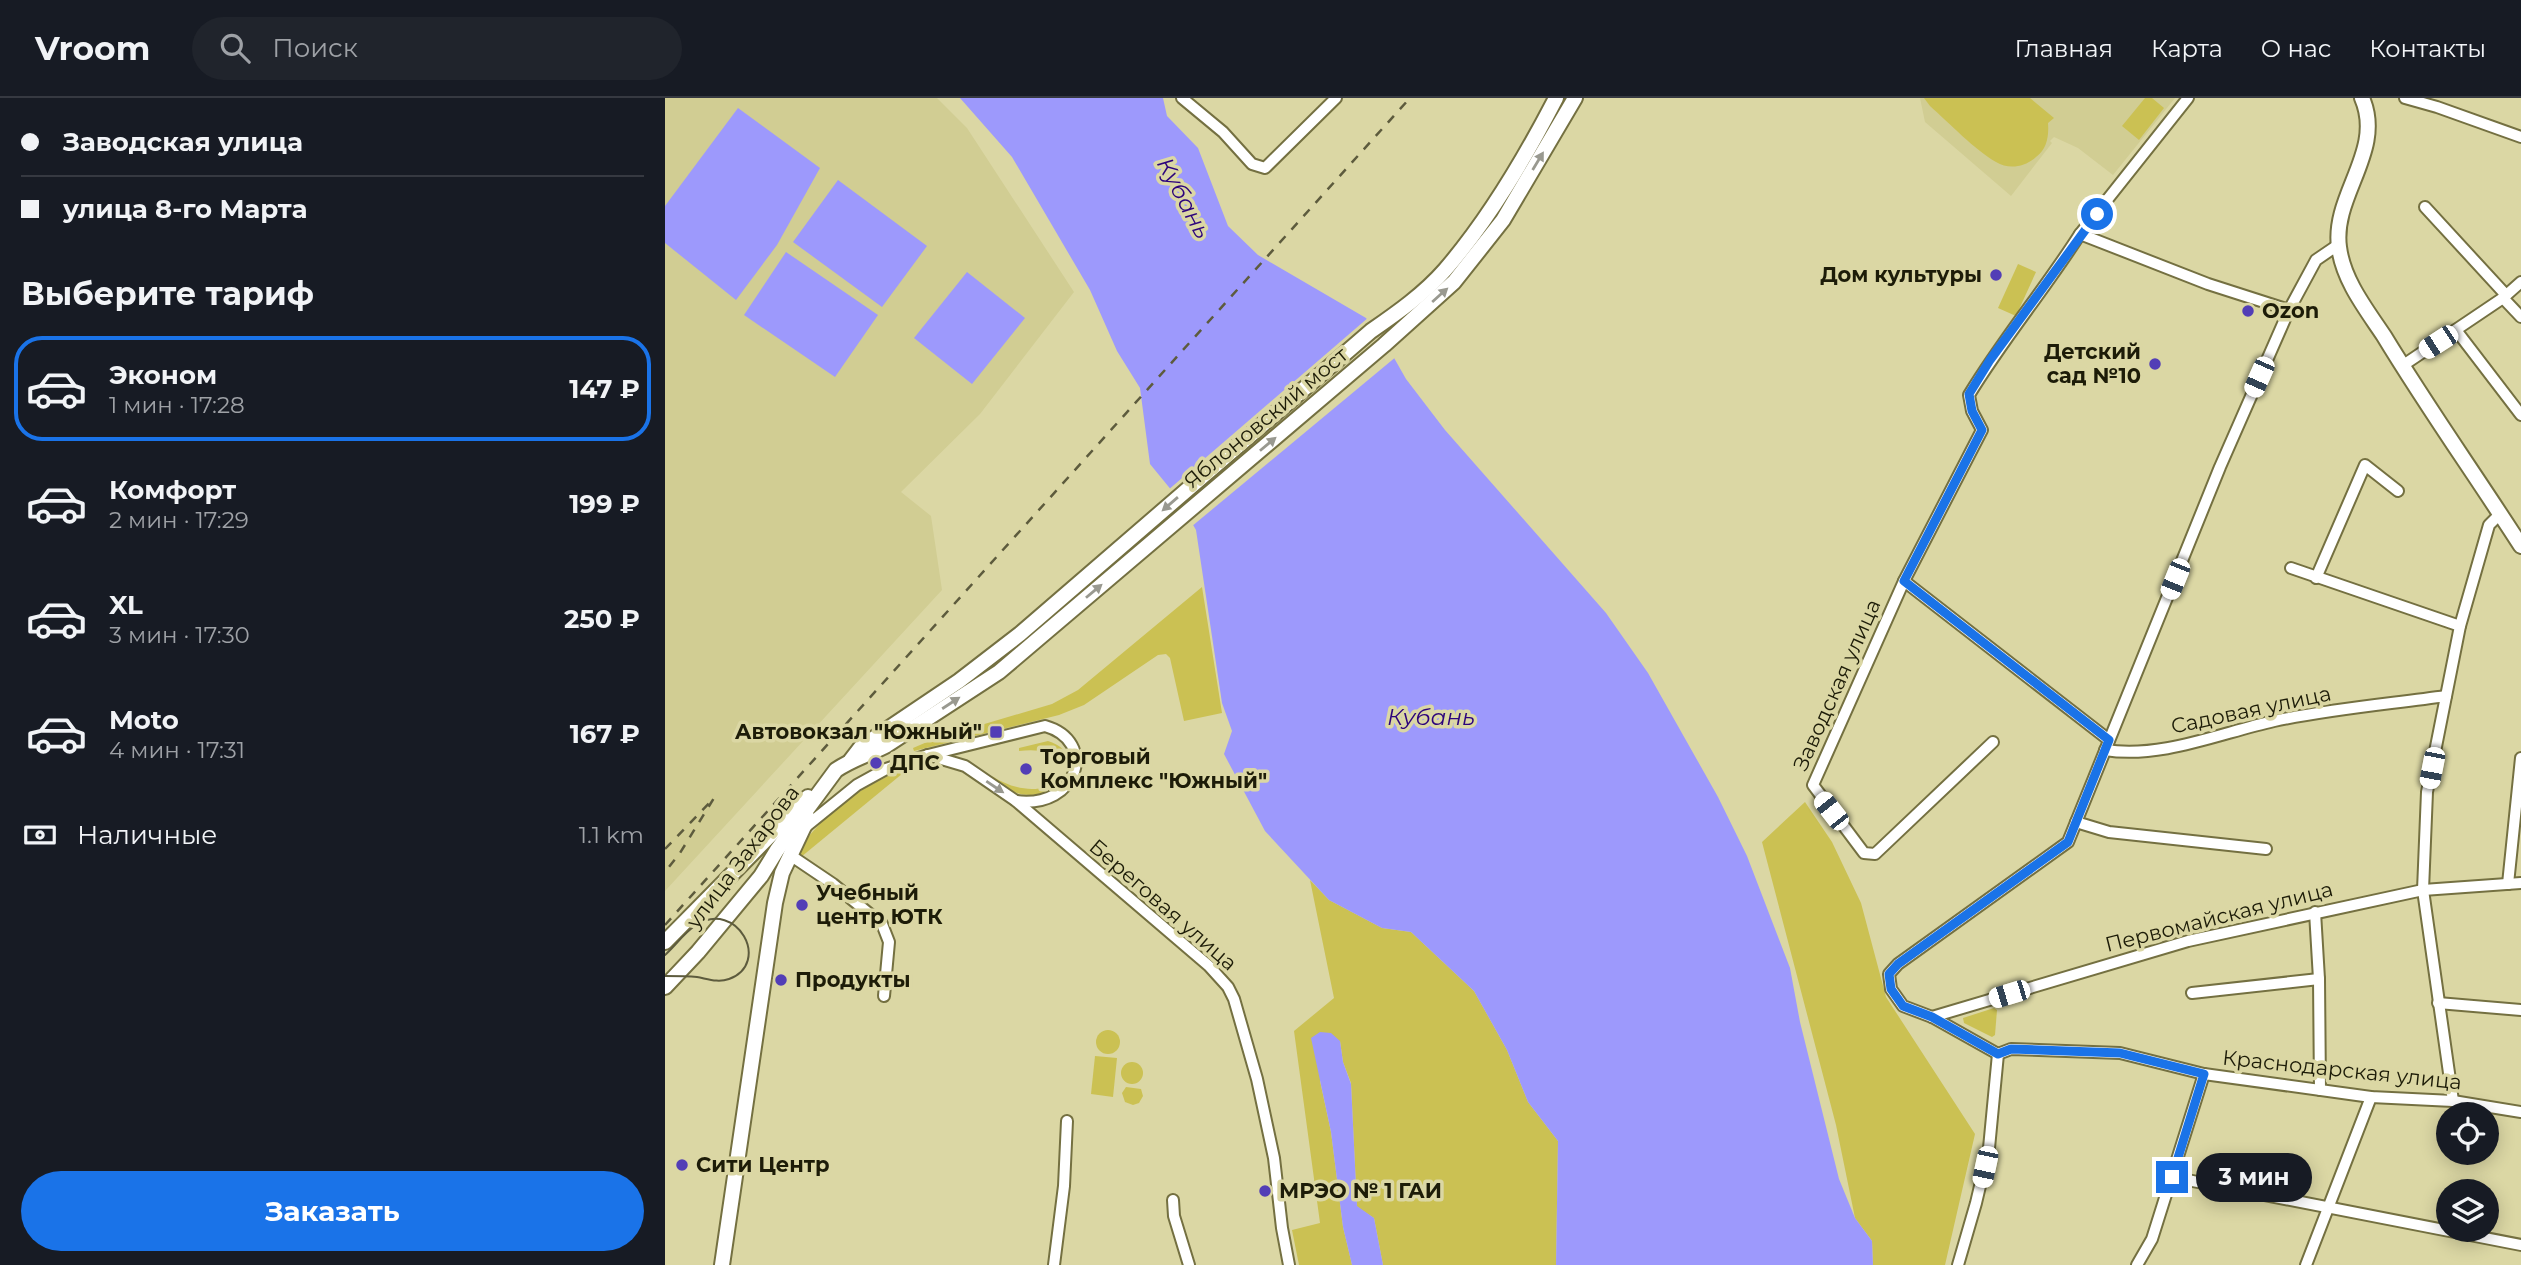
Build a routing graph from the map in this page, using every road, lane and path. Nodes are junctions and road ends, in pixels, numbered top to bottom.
1 (1182, 98) edge
2 (1336, 98) edge
3 (1556, 98) edge
4 (1575, 98) edge
5 (2188, 98) edge
6 (2363, 98) edge
7 (2405, 98) edge
8 (2520, 134) edge
9 (2425, 207) dead end
10 (2080, 234) junction
11 (2338, 244) junction
12 (2521, 282) edge
13 (2504, 297) junction
14 (2289, 310) junction
15 (2521, 317) edge
16 (2456, 330) junction
17 (2402, 366) junction
18 (2521, 415) edge
19 (2398, 491) dead end
20 (2500, 514) junction
21 (2521, 546) edge
22 (2291, 568) dead end
23 (2316, 578) junction
24 (1904, 581) junction
25 (1033, 622) joint
26 (2460, 626) junction
27 (1042, 635) joint
28 (2446, 696) junction
29 (1993, 742) dead end
30 (973, 745) junction
31 (2107, 745) junction
32 (928, 755) junction
33 (2521, 758) edge
34 (850, 761) junction
35 (972, 771) junction
36 (825, 782) junction
37 (1016, 801) junction
38 (2075, 822) junction
39 (804, 828) junction
40 (758, 845) junction
41 (2266, 849) dead end
42 (783, 853) junction
43 (743, 860) junction
44 (761, 876) junction
45 (2521, 883) edge
46 (2508, 884) junction
47 (2423, 890) junction
48 (775, 903) junction
49 (2315, 912) junction
50 (731, 913) junction
51 (665, 942) edge
52 (2319, 979) junction
53 (665, 987) edge
54 (2192, 993) dead end
55 (884, 996) dead end
56 (2438, 1003) junction
57 (2521, 1010) edge
58 (1932, 1017) junction
59 (1998, 1054) junction
60 (2204, 1074) junction
61 (2320, 1090) junction
62 (2371, 1097) junction
63 (2453, 1101) junction
64 (2521, 1112) edge
65 (1067, 1121) dead end
66 (2172, 1177) junction
67 (1173, 1200) dead end
68 (2327, 1209) junction
69 (2521, 1245) edge
70 (722, 1265) edge
71 (1054, 1265) edge
72 (1189, 1265) edge
73 (1289, 1265) edge
74 (1958, 1265) edge
75 (2137, 1265) edge
76 (2306, 1265) edge

1 - 2 street
3 -> 25 main road, Яблоновский мост
27 -> 4 main road, Яблоновский мост
5 - 10 street, Заводская улица
6 - 11 main road
7 - 8 street
9 - 13 street
10 - 14 street
10 - 24 street, Заводская улица
11 - 14 street
11 - 17 main road
12 - 13 street
13 - 15 street
13 - 16 street
14 - 31 street
16 - 17 street
16 - 18 street
17 - 20 main road
19 - 23 street
20 - 21 main road
20 - 26 street
22 - 23 street
23 - 26 street
24 - 29 street, Заводская улица
24 - 31 street
25 - 34 main road, улица Захарова
26 - 28 street
34 -> 27 main road, улица Захарова
28 - 31 street, Садовая улица
28 - 47 street
30 - 32 street
30 - 35 street
30 - 37 street
31 - 38 street
32 - 35 street, Береговая улица
32 - 39 street
33 - 46 street
34 - 36 main road, улица Захарова
35 -> 37 street, Береговая улица
36 - 39 main road
36 - 40 main road, улица Захарова
36 - 42 main road, улица Захарова
37 - 73 street, Береговая улица
38 - 41 street
38 - 58 street
39 - 42 main road
40 - 42 main road
40 - 43 main road, улица Захарова
42 - 44 main road, улица Захарова
42 - 48 main road
42 - 55 street
43 - 44 main road
43 - 51 main road, улица Захарова
44 - 50 main road, улица Захарова
45 - 46 street, Первомайская улица
46 - 47 street, Первомайская улица
47 - 49 street, Первомайская улица
47 - 56 street
48 - 50 main road
48 - 70 main road
49 - 52 street
49 - 58 street, Первомайская улица
50 - 53 main road, улица Захарова
52 - 54 street
52 - 61 street
56 - 57 street
56 - 63 street
58 - 59 street
59 - 60 street, Краснодарская улица
59 - 74 street
60 - 61 street, Краснодарская улица
60 - 66 street
61 - 62 street, Краснодарская улица
62 - 63 street, Краснодарская улица
62 - 68 street
63 - 64 street, Краснодарская улица
65 - 71 street
66 - 68 street
66 - 75 street
67 - 72 street
68 - 69 street
68 - 76 street

